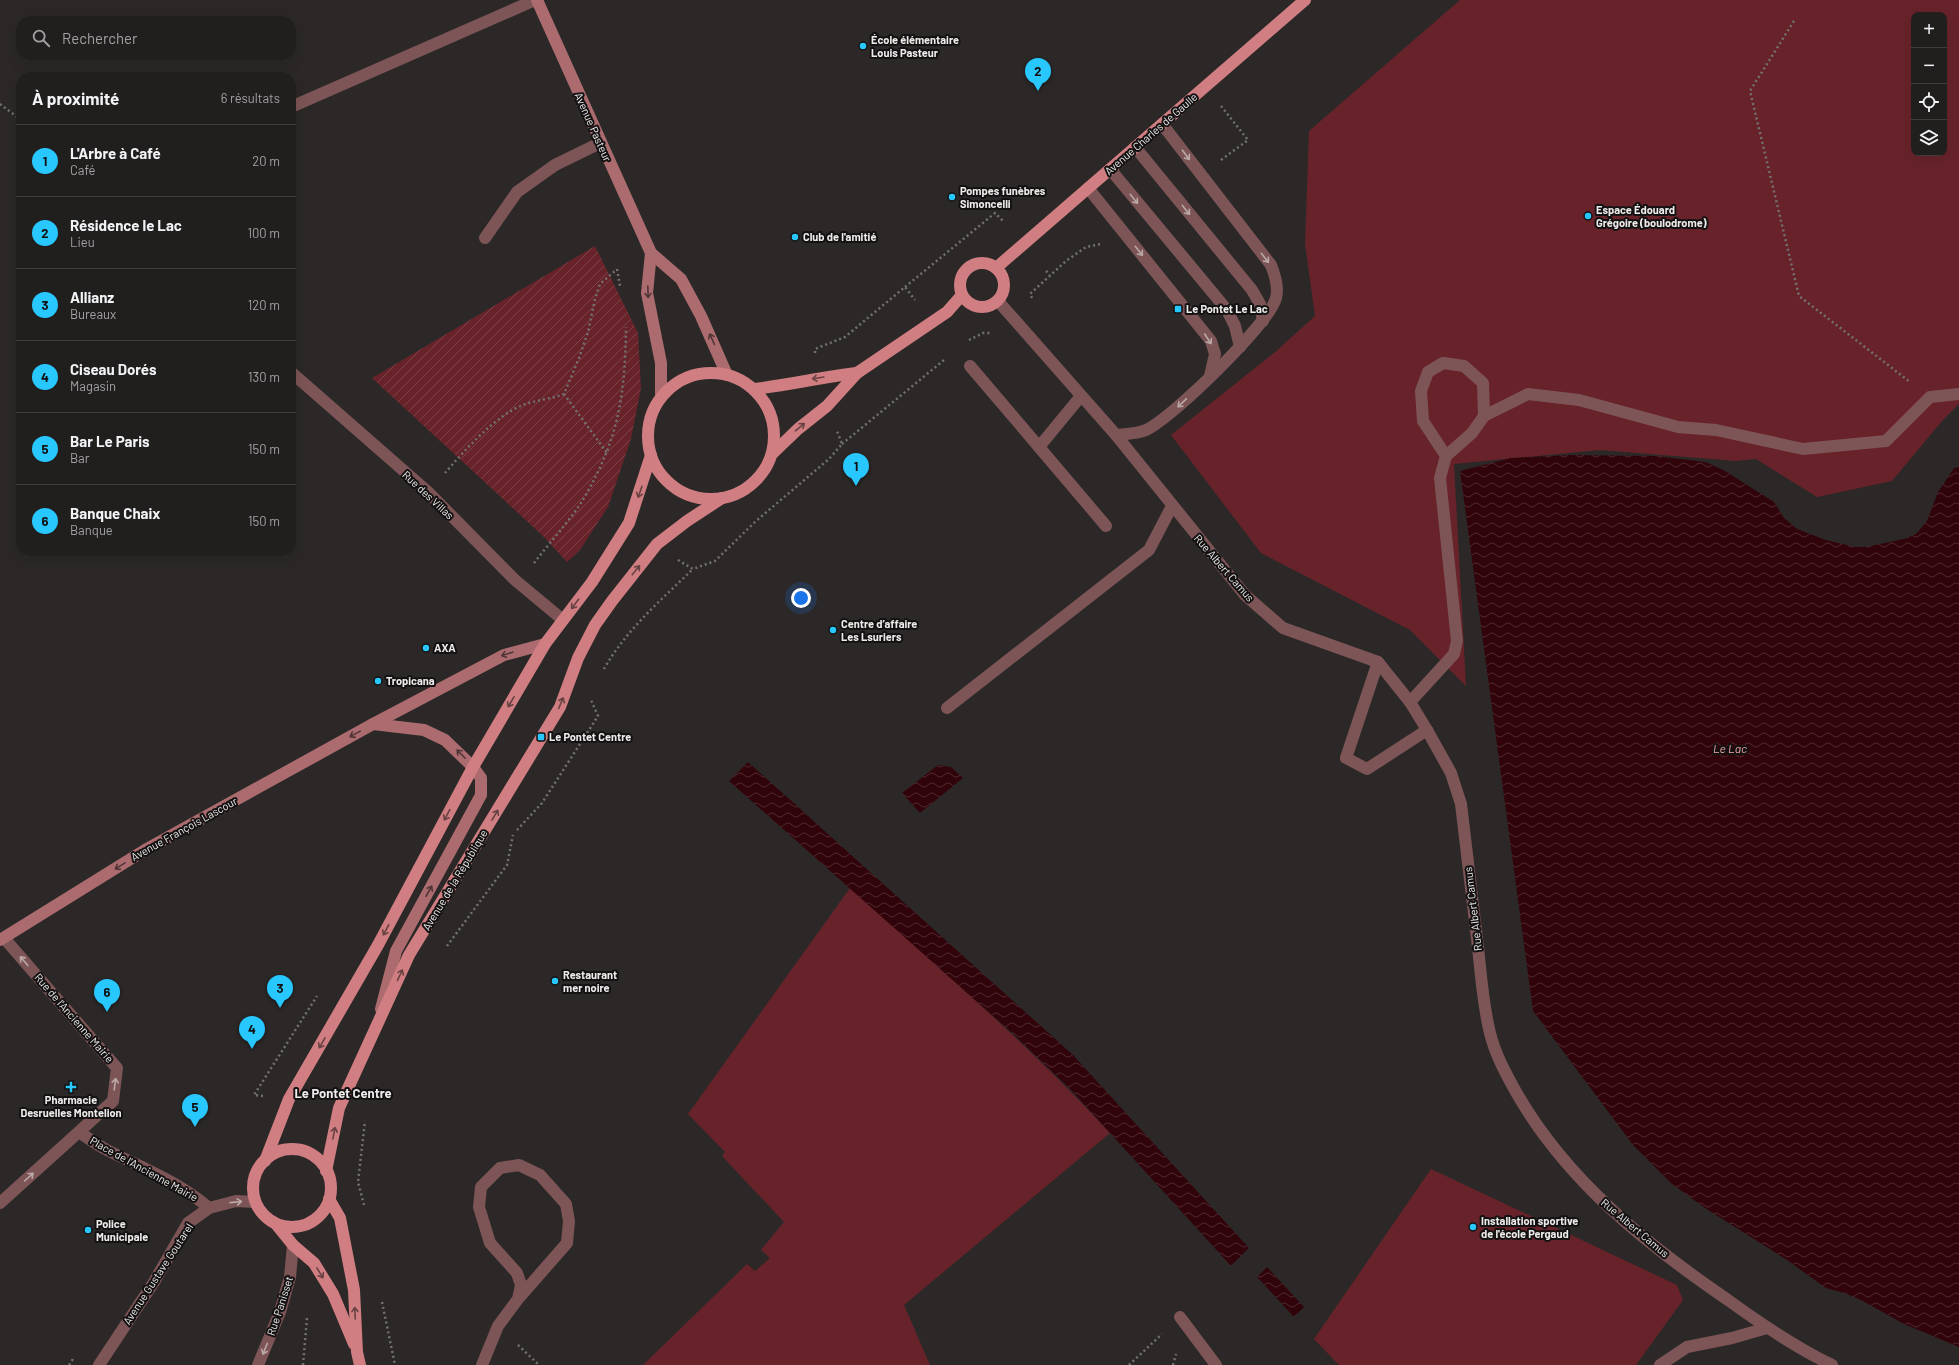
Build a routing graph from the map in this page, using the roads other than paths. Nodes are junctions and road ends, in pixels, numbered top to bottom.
1 (536, 0) edge
2 (1305, 0) edge
3 (296, 105) edge
4 (1162, 124) junction
5 (600, 144) junction
6 (1135, 147) junction
7 (1110, 169) junction
8 (1088, 188) junction
9 (485, 238) dead end
10 (651, 253) junction
11 (996, 268) junction
12 (962, 295) junction
13 (998, 301) junction
14 (1263, 321) junction
15 (1240, 347) junction
16 (970, 366) dead end
17 (857, 373) junction
18 (727, 375) junction
19 (296, 376) edge
20 (1210, 376) junction
21 (754, 389) junction
22 (1959, 394) edge
23 (1081, 396) junction
24 (661, 397) junction
25 (1484, 416) junction
26 (1116, 435) junction
27 (1038, 447) junction
28 (772, 454) junction
29 (650, 455) junction
30 (1446, 456) junction
31 (722, 498) junction
32 (1172, 506) junction
33 (1106, 526) dead end
34 (563, 620) junction
35 (545, 644) junction
36 (1378, 662) junction
37 (1410, 702) junction
38 (947, 708) dead end
39 (373, 724) junction
40 (1427, 730) junction
41 (473, 766) junction
42 (2, 939) edge
43 (374, 1031) junction
44 (79, 1132) junction
45 (265, 1160) junction
46 (326, 1171) junction
47 (329, 1199) junction
48 (255, 1202) junction
49 (0, 1203) edge
50 (209, 1208) junction
51 (276, 1224) junction
52 (293, 1245) junction
53 (518, 1299) junction
54 (1180, 1317) road end
55 (1767, 1328) junction
56 (357, 1352) junction
57 (99, 1365) edge
58 (258, 1365) edge
59 (360, 1365) edge
60 (482, 1365) edge
61 (1216, 1365) edge
62 (1660, 1365) edge
63 (1832, 1365) edge

1 - 3 street
1 - 5 main road, Avenue Pasteur
2 - 4 main road, Avenue Charles de Gaulle
4 - 6 main road, Avenue Charles de Gaulle
4 -> 14 street
5 - 9 street
5 - 10 main road, Avenue Pasteur
6 - 7 main road, Avenue Charles de Gaulle
6 -> 14 street
7 - 8 main road, Avenue Charles de Gaulle
7 -> 15 street
8 - 11 main road, Avenue Charles de Gaulle
8 -> 20 street
18 -> 10 main road, Avenue Pasteur
10 -> 24 main road
11 - 12 main road
11 - 13 main road
12 - 13 main road
12 - 17 main road
13 - 23 street, Rue Albert Camus
14 - 15 street
15 - 20 street
16 - 27 street
17 -> 21 main road
28 -> 17 main road
18 - 21 main road
18 - 24 main road
19 - 34 street, Rue des Villas
20 -> 26 street
21 - 28 main road
22 - 25 street
23 - 26 street, Rue Albert Camus
23 - 27 street
24 - 29 main road
25 - 30 street
25 - 30 street
26 - 32 street, Rue Albert Camus
27 - 33 street
28 - 31 main road
29 - 31 main road
29 -> 34 main road
30 - 37 street
43 -> 31 main road, Avenue de la République
32 - 36 street, Rue Albert Camus
32 - 38 street
34 - 35 main road
35 -> 39 main road, Avenue François Lascour
35 -> 41 main road
36 - 37 street, Rue Albert Camus
36 - 40 street
37 - 40 street, Rue Albert Camus
41 -> 39 main road
39 -> 42 main road, Avenue François Lascour
40 - 55 street, Rue Albert Camus
43 -> 41 main road
41 -> 45 main road
44 -> 42 street, Rue de l'Ancienne Mairie
46 -> 43 main road, Avenue de la République
49 -> 44 street, Rue de l'Ancienne Mairie
44 - 50 street, Place de l'Ancienne Mairie
45 - 46 main road
45 - 48 main road
46 - 47 main road
47 - 51 main road
56 -> 47 main road
50 -> 48 street, Avenue Gustave Goutarel
48 - 51 main road
50 - 57 street, Avenue Gustave Goutarel
51 - 52 main road
52 -> 56 main road
52 -> 58 street, Rue Panisset
53 - 53 street
53 - 60 street
54 - 61 street
55 - 62 street
55 - 63 street, Rue Albert Camus
56 - 59 main road

